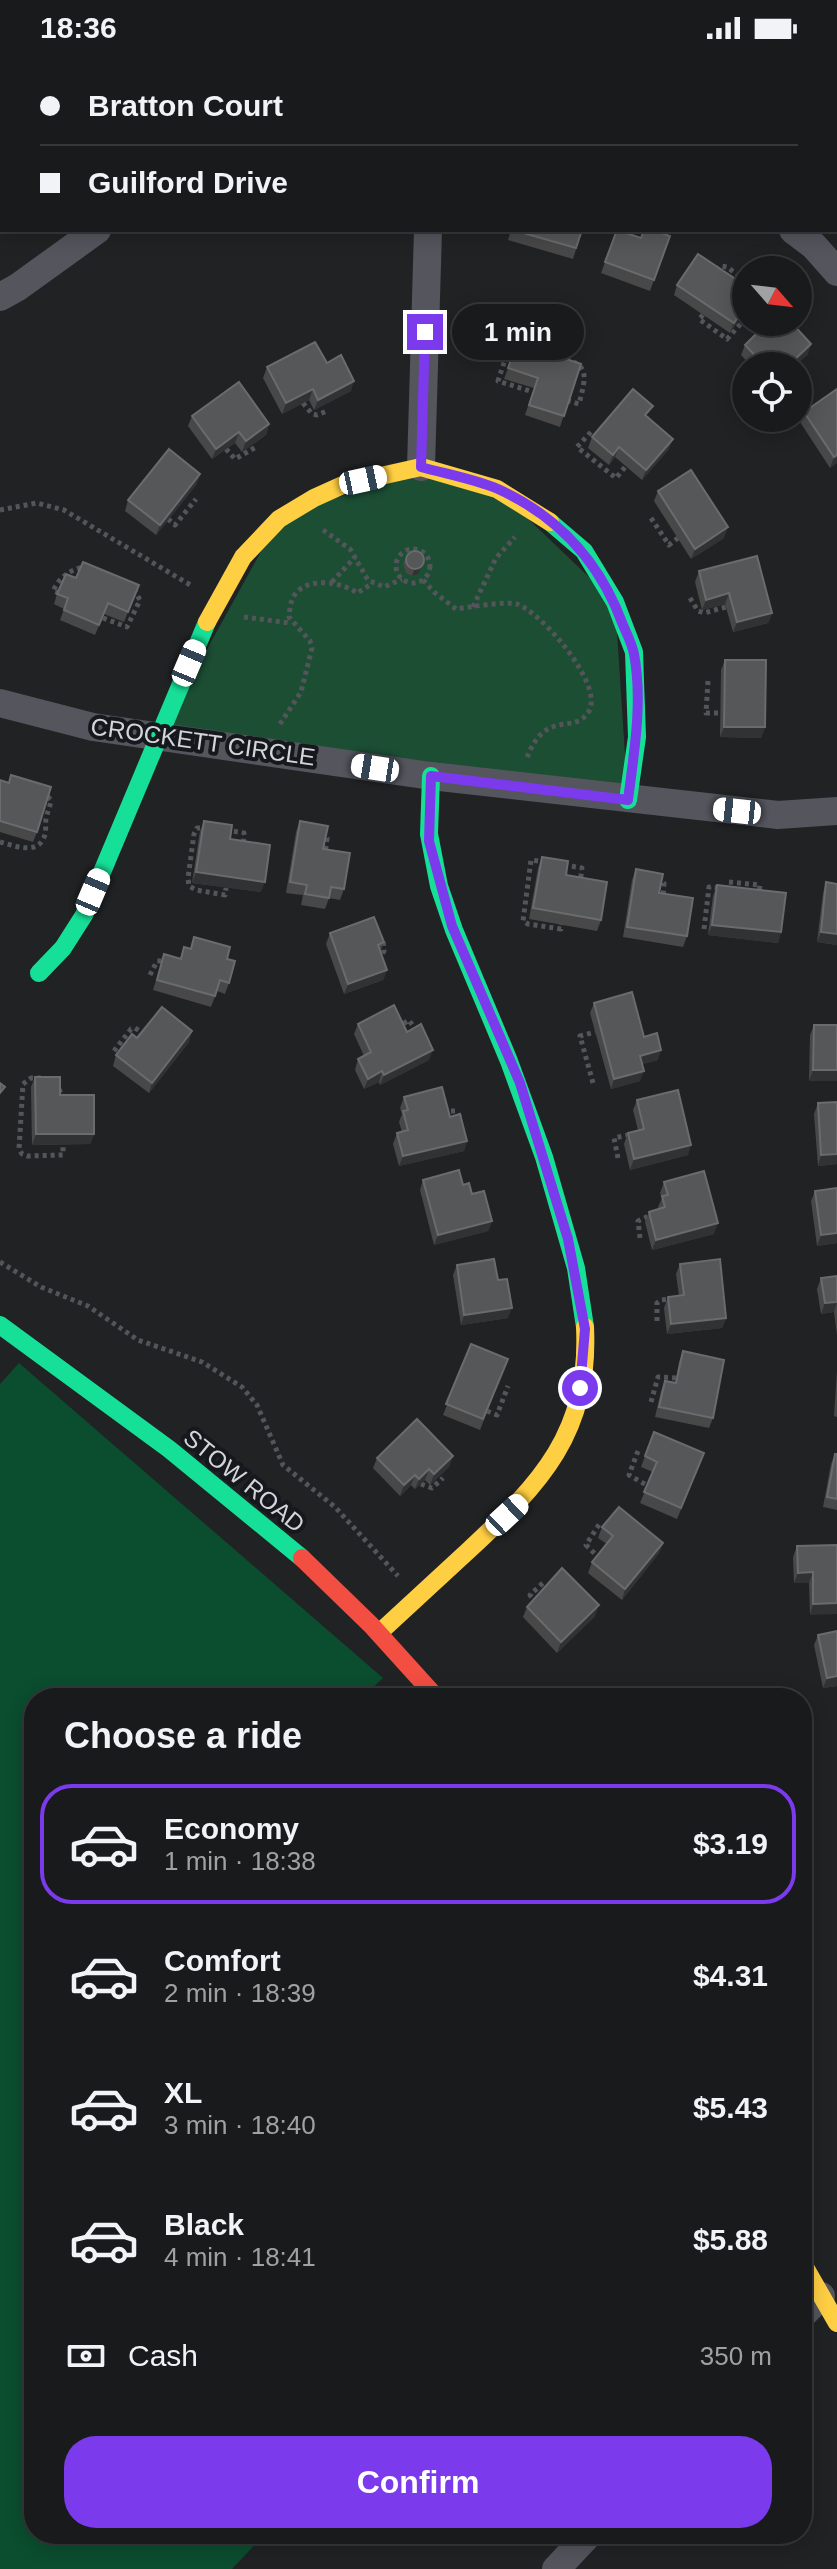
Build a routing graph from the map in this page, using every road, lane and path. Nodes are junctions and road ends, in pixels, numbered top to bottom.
1 (94, 232) edge
2 (428, 232) edge
3 (636, 232) edge
4 (796, 232) edge
5 (629, 246) edge
6 (732, 271) edge
7 (837, 272) edge
8 (711, 276) edge
9 (0, 297) edge
10 (703, 315) edge
11 (514, 332) dead end
12 (732, 333) edge
13 (557, 356) edge
14 (533, 392) edge
15 (569, 401) edge
16 (303, 403) edge
17 (327, 411) edge
18 (597, 437) edge
19 (256, 447) edge
20 (226, 449) edge
21 (626, 466) edge
22 (421, 467) junction
23 (196, 499) dead end
24 (0, 510) edge
25 (651, 518) dead end
26 (168, 519) edge
27 (318, 526) dead end
28 (522, 530) dead end
29 (678, 538) edge
30 (355, 557) junction
31 (93, 569) edge
32 (402, 579) junction
33 (423, 580) junction
34 (331, 583) junction
35 (373, 583) junction
36 (124, 585) edge
37 (59, 593) edge
38 (219, 597) junction
39 (690, 598) dead end
40 (473, 607) junction
41 (726, 607) edge
42 (237, 615) dead end
43 (103, 618) edge
44 (291, 623) junction
45 (708, 681) dead end
46 (590, 694) junction
47 (601, 695) dead end
48 (0, 703) edge
49 (720, 713) dead end
50 (280, 724) dead end
51 (159, 736) junction
52 (526, 760) dead end
53 (431, 776) junction
54 (33, 789) edge
55 (628, 800) junction
56 (837, 811) edge
57 (318, 829) edge
58 (0, 842) edge
59 (242, 852) edge
60 (324, 860) edge
61 (647, 875) edge
62 (226, 888) edge
63 (579, 888) edge
64 (758, 901) edge
65 (662, 904) edge
66 (562, 924) edge
67 (704, 929) dead end
68 (383, 939) edge
69 (376, 960) edge
70 (169, 963) edge
71 (39, 973) dead end
72 (150, 975) dead end
73 (396, 1028) edge
74 (595, 1032) edge
75 (145, 1034) edge
76 (425, 1046) edge
77 (114, 1051) dead end
78 (593, 1083) dead end
79 (62, 1106) edge
80 (442, 1112) edge
81 (463, 1126) edge
82 (639, 1133) edge
83 (63, 1145) edge
84 (618, 1158) dead end
85 (660, 1212) edge
86 (640, 1238) dead end
87 (0, 1262) edge
88 (679, 1298) edge
89 (657, 1321) dead end
90 (0, 1325) edge
91 (676, 1378) edge
92 (508, 1386) dead end
93 (651, 1402) dead end
94 (487, 1411) edge
95 (638, 1451) dead end
96 (443, 1478) edge
97 (421, 1484) edge
98 (648, 1486) edge
99 (600, 1523) dead end
100 (600, 1559) edge
101 (398, 1577) dead end
102 (545, 1581) edge
103 (537, 1604) edge
104 (379, 1633) junction
105 (428, 1688) edge
106 (812, 2306) edge
107 (837, 2323) edge
108 (580, 2544) edge
109 (556, 2569) edge

1 - 9 street
2 - 22 street
3 - 5 path
4 - 7 street
6 - 8 path
10 - 12 path
11 - 14 path
13 - 15 path
16 - 17 path
18 - 21 path
19 - 20 path
22 - 38 street
22 - 55 street
23 - 26 path
24 - 38 path
25 - 29 path
27 - 30 path
28 - 40 path
30 - 34 path
30 - 35 path
31 - 37 path
32 - 33 path
32 - 33 path
32 - 35 path
33 - 40 path
34 - 35 path
34 - 44 path
36 - 43 path
38 - 51 street
39 - 41 path
40 - 46 path
42 - 44 path
44 - 50 path
45 - 49 path
46 - 47 path
46 - 52 path
48 - 51 street, CROCKETT CIRCLE
51 - 53 street, CROCKETT CIRCLE
51 - 71 street
53 - 55 street, CROCKETT CIRCLE
53 - 104 street
54 - 58 path
55 - 56 street, CROCKETT CIRCLE
57 - 60 path
59 - 62 path
61 - 65 path
63 - 66 path
64 - 67 path
68 - 69 path
70 - 72 path
73 - 76 path
74 - 78 path
75 - 77 path
79 - 83 path
80 - 81 path
82 - 84 path
85 - 86 path
87 - 101 path
88 - 89 path
90 - 104 street, STOW ROAD
91 - 93 path
92 - 94 path
95 - 98 path
96 - 97 path
99 - 100 path
102 - 103 path
104 - 105 street, STOW ROAD
106 - 107 street
108 - 109 street

